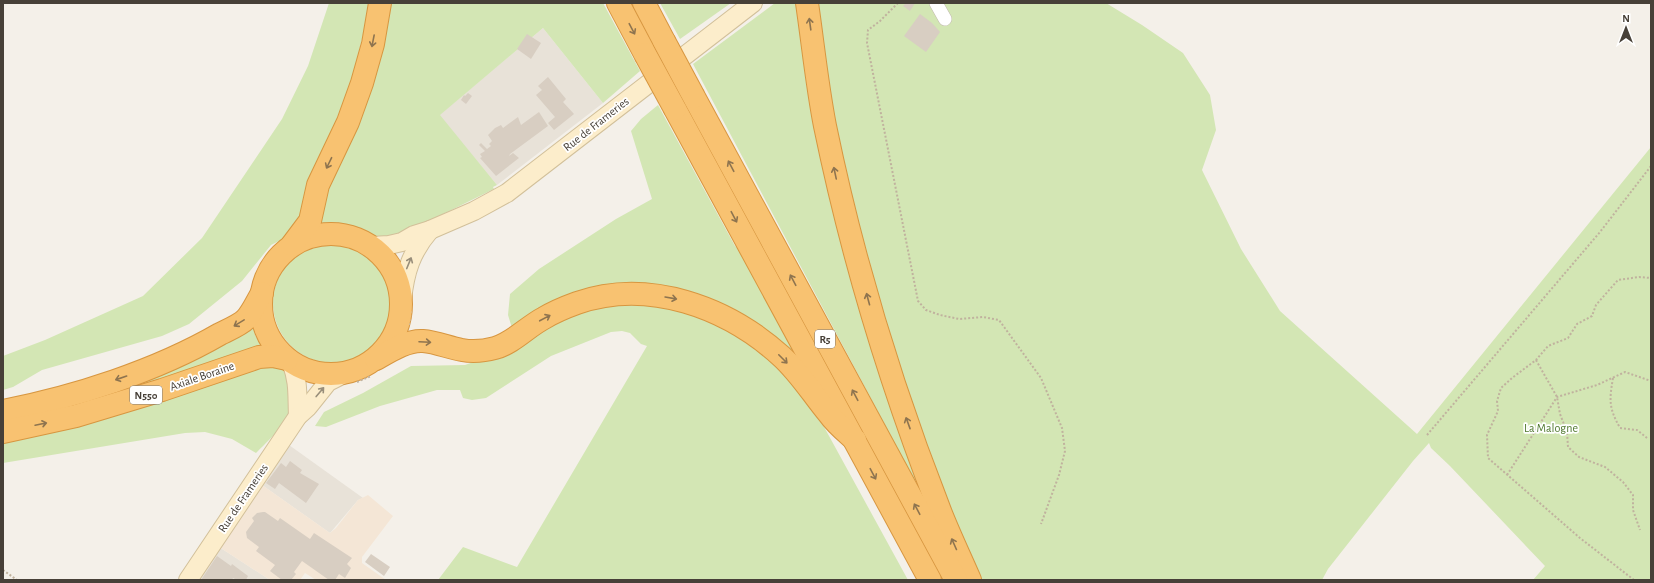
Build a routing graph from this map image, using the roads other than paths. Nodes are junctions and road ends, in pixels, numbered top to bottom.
1 (380, 3) edge
2 (618, 3) edge
3 (644, 3) edge
4 (753, 3) edge
5 (807, 3) edge
6 (936, 3) edge
7 (945, 19) dead end
8 (430, 230) junction
9 (292, 245) junction
10 (371, 246) junction
11 (262, 293) junction
12 (407, 305) junction
13 (289, 360) junction
14 (374, 367) junction
15 (349, 379) junction
16 (3, 411) edge
17 (298, 416) junction
18 (3, 432) edge
19 (855, 440) junction
20 (188, 580) edge
21 (930, 580) edge
22 (956, 580) edge
23 (970, 580) edge

1 -> 9 highway
2 -> 19 highway, R5, bridge
22 -> 3 highway, R5, bridge
4 - 8 main road, Rue de Frameries
23 -> 5 highway
6 - 7 street
8 - 10 main road, Rue de Frameries
12 -> 8 main road, Rue de Frameries
9 - 10 highway
9 - 11 highway
10 - 12 highway
11 - 13 highway
11 -> 16 highway, N550
12 - 14 highway
13 - 15 highway
13 - 17 main road
18 -> 13 highway, Axiale Boraine / N550
14 - 15 highway
14 -> 19 highway
17 -> 15 main road, Rue de Frameries
17 - 20 main road, Rue de Frameries
19 -> 21 highway, R5

